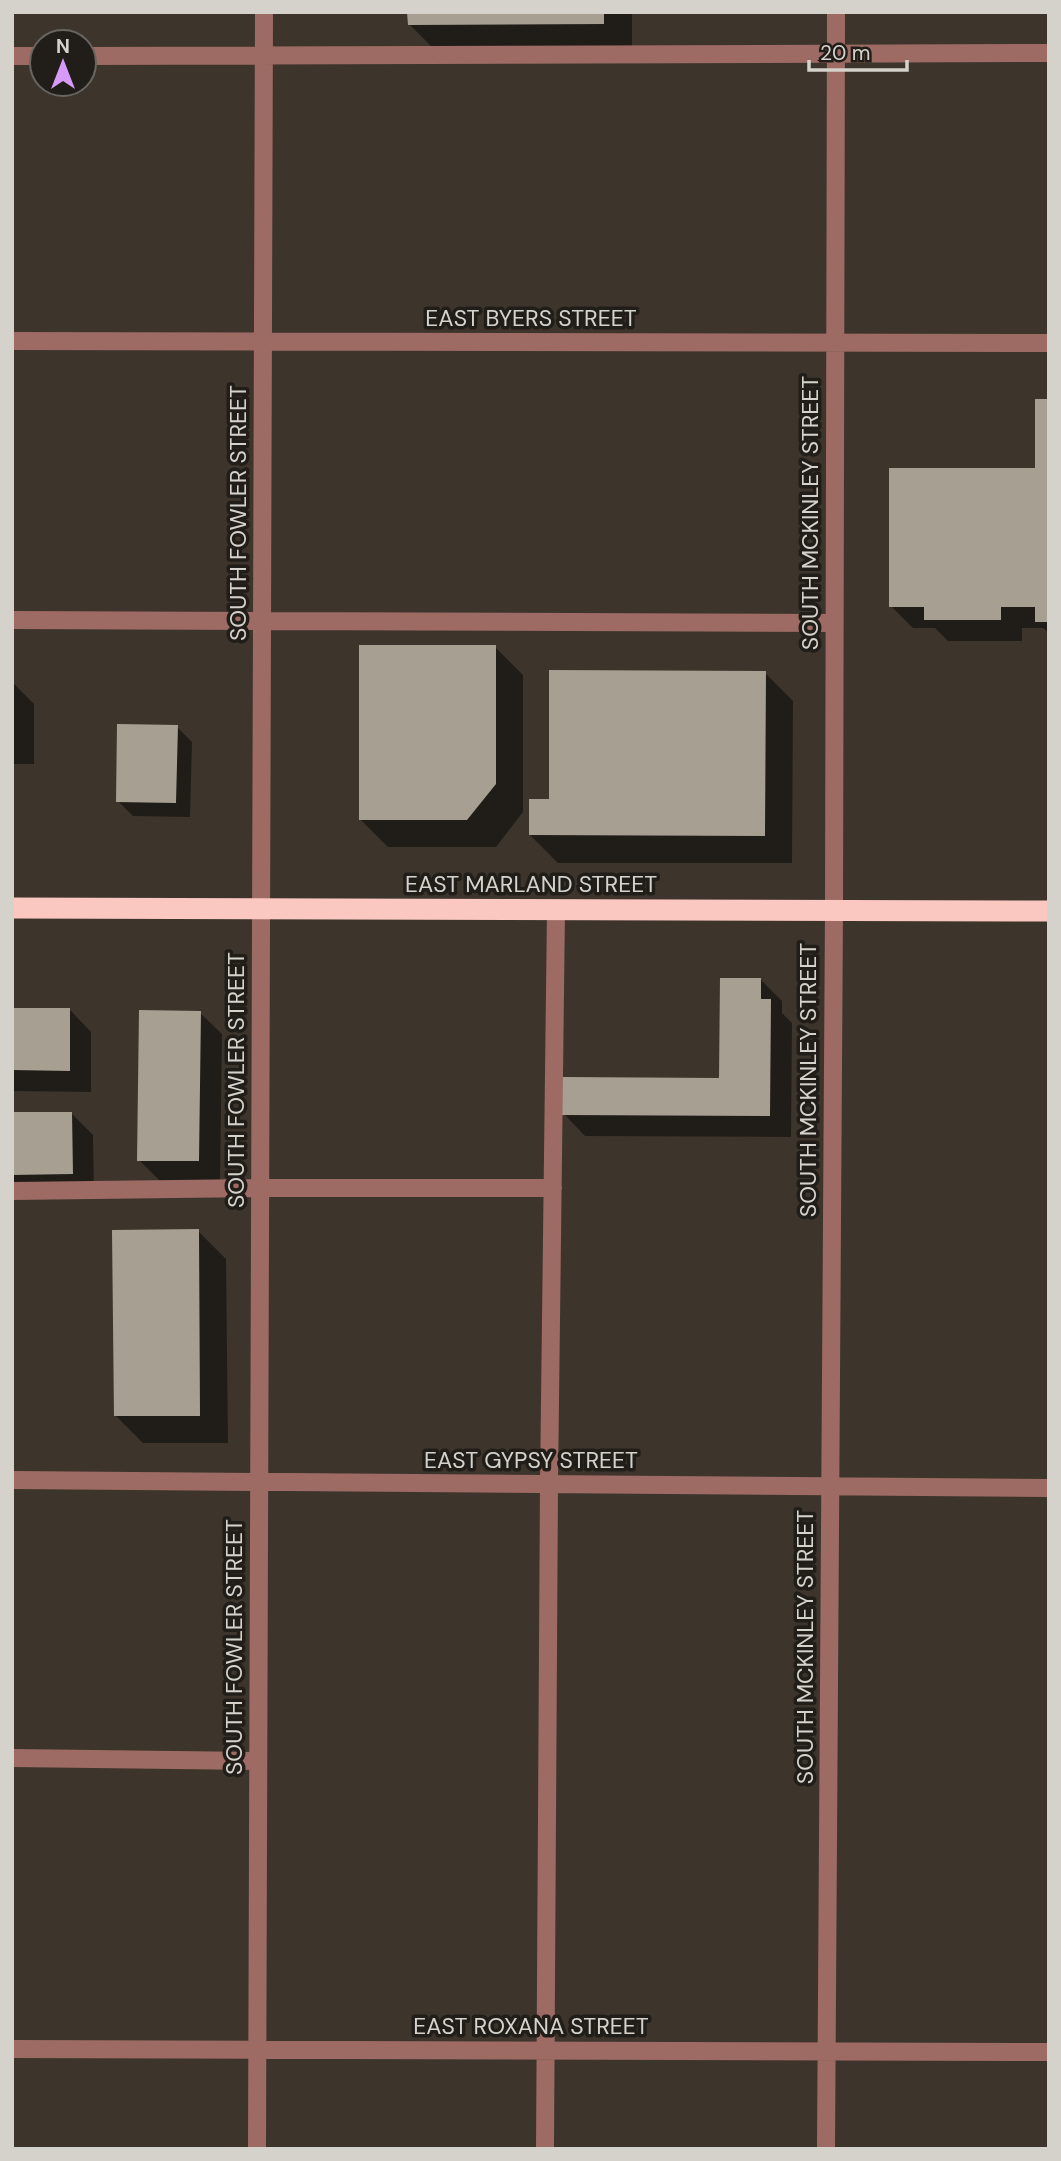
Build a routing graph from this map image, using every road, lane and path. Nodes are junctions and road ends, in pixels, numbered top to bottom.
1 (264, 12) edge
2 (836, 12) edge
3 (1049, 52) edge
4 (836, 54) junction
5 (98, 56) edge
6 (264, 56) junction
7 (12, 341) edge
8 (263, 342) junction
9 (835, 343) junction
10 (1049, 343) edge
11 (12, 620) edge
12 (262, 620) junction
13 (834, 623) junction
14 (12, 908) edge
15 (261, 909) junction
16 (556, 910) junction
17 (834, 911) junction
18 (1049, 911) edge
19 (260, 1188) junction
20 (553, 1188) junction
21 (12, 1191) edge
22 (12, 1480) edge
23 (259, 1482) junction
24 (549, 1484) junction
25 (830, 1486) junction
26 (1049, 1488) edge
27 (12, 1758) edge
28 (258, 1761) junction
29 (12, 2049) edge
30 (257, 2050) junction
31 (547, 2051) junction
32 (827, 2052) junction
33 (1049, 2052) edge
34 (257, 2149) edge
35 (545, 2149) edge
36 (827, 2149) edge

1 - 6 street, SOUTH FOWLER STREET
2 - 4 street, SOUTH MCKINLEY STREET
3 - 4 street
4 - 6 street
4 - 9 street, SOUTH MCKINLEY STREET
5 - 6 street
6 - 8 street, SOUTH FOWLER STREET
7 - 8 street, EAST BYERS STREET
8 - 9 street, EAST BYERS STREET
8 - 12 street, SOUTH FOWLER STREET
9 - 10 street, EAST BYERS STREET
9 - 13 street, SOUTH MCKINLEY STREET
11 - 12 street
12 - 13 street
12 - 15 street, SOUTH FOWLER STREET
13 - 17 street, SOUTH MCKINLEY STREET
14 - 15 highway, EAST MARLAND STREET
15 - 16 highway, EAST MARLAND STREET
15 - 19 street, SOUTH FOWLER STREET
16 - 17 highway, EAST MARLAND STREET
16 - 20 street
17 - 18 highway, EAST MARLAND STREET
17 - 25 street, SOUTH MCKINLEY STREET
19 - 20 street
19 - 21 street
19 - 23 street, SOUTH FOWLER STREET
20 - 24 street
22 - 23 street, EAST GYPSY STREET
23 - 24 street, EAST GYPSY STREET
23 - 28 street, SOUTH FOWLER STREET
24 - 25 street, EAST GYPSY STREET
24 - 31 street
25 - 26 street, EAST GYPSY STREET
25 - 32 street, SOUTH MCKINLEY STREET
27 - 28 street
28 - 30 street, SOUTH FOWLER STREET
29 - 30 street, EAST ROXANA STREET
30 - 31 street, EAST ROXANA STREET
30 - 34 street, SOUTH FOWLER STREET
31 - 32 street, EAST ROXANA STREET
31 - 35 street
32 - 33 street, EAST ROXANA STREET
32 - 36 street, SOUTH MCKINLEY STREET

